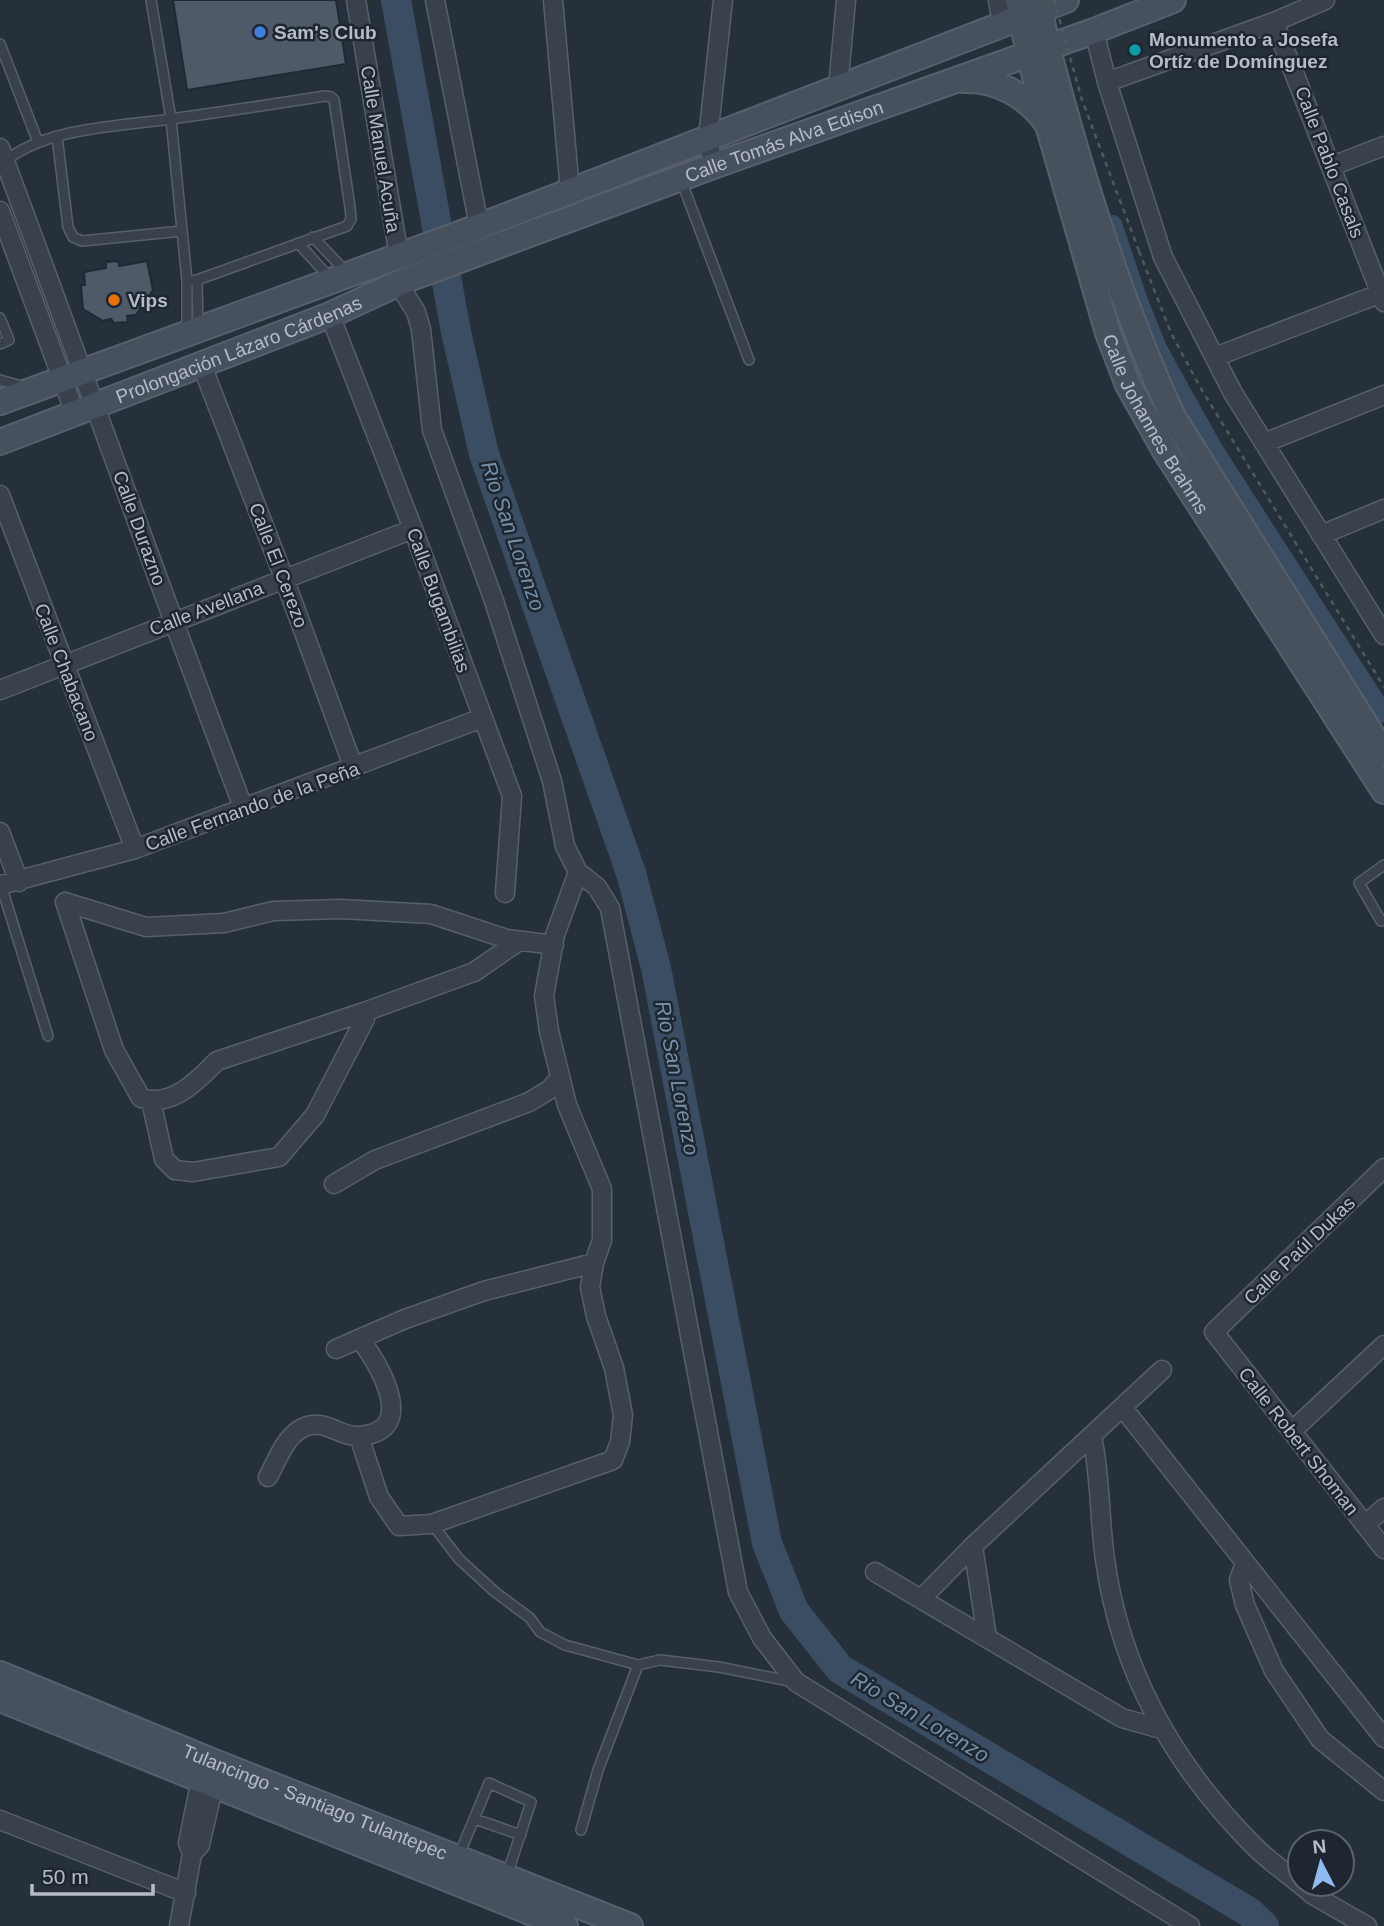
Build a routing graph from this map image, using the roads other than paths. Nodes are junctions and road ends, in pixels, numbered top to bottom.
1 (151, 0) edge
2 (356, 0) edge
3 (435, 0) edge
4 (553, 0) edge
5 (723, 0) edge
6 (846, 0) edge
7 (1066, 0) edge
8 (1173, 0) edge
9 (1325, 0) edge
10 (1024, 7) edge
11 (1275, 22) junction
12 (1094, 31) junction
13 (0, 44) edge
14 (1038, 51) junction
15 (953, 81) junction
16 (1107, 82) junction
17 (838, 88) junction
18 (171, 119) junction
19 (1048, 126) junction
20 (57, 136) junction
21 (708, 138) junction
22 (38, 142) junction
23 (1384, 146) edge
24 (2, 158) edge
25 (713, 166) junction
26 (1332, 166) junction
27 (680, 179) junction
28 (570, 191) junction
29 (0, 211) edge
30 (470, 229) junction
31 (182, 231) junction
32 (313, 237) junction
33 (299, 243) junction
34 (474, 255) joint
35 (403, 268) junction
36 (340, 277) junction
37 (192, 281) junction
38 (1383, 296) edge
39 (330, 315) junction
40 (0, 318) edge
41 (193, 330) junction
42 (0, 344) edge
43 (1215, 357) junction
44 (749, 360) dead end
45 (201, 363) junction
46 (73, 374) junction
47 (0, 380) edge
48 (34, 389) junction
49 (1384, 395) edge
50 (0, 402) edge
51 (86, 410) junction
52 (0, 442) edge
53 (1264, 443) junction
54 (0, 495) edge
55 (1384, 509) edge
56 (413, 529) junction
57 (1321, 535) junction
58 (284, 578) junction
59 (1379, 616) edge
60 (173, 621) junction
61 (1384, 635) edge
62 (64, 663) junction
63 (0, 690) edge
64 (482, 718) junction
65 (1384, 754) edge
66 (354, 769) junction
67 (1384, 791) edge
68 (243, 807) junction
69 (0, 832) edge
70 (135, 849) junction
71 (1384, 864) edge
72 (578, 872) junction
73 (6, 884) edge
74 (505, 893) dead end
75 (1384, 920) edge
76 (519, 941) junction
77 (554, 945) junction
78 (365, 1012) junction
79 (48, 1036) dead end
80 (560, 1078) junction
81 (151, 1101) junction
82 (1384, 1168) edge
83 (334, 1184) dead end
84 (594, 1263) junction
85 (1214, 1332) joint
86 (360, 1339) junction
87 (1384, 1345) edge
88 (336, 1349) dead end
89 (1162, 1370) dead end
90 (1123, 1408) junction
91 (1292, 1431) junction
92 (359, 1436) junction
93 (1092, 1437) junction
94 (268, 1477) dead end
95 (1384, 1508) edge
96 (432, 1524) junction
97 (1365, 1525) junction
98 (973, 1546) junction
99 (1384, 1549) edge
100 (1245, 1563) junction
101 (875, 1572) dead end
102 (921, 1599) junction
103 (987, 1638) junction
104 (638, 1665) junction
105 (0, 1674) edge
106 (796, 1682) junction
107 (0, 1699) edge
108 (1161, 1729) junction
109 (1384, 1738) edge
110 (209, 1772) junction
111 (1384, 1791) edge
112 (475, 1819) junction
113 (0, 1820) edge
114 (581, 1830) dead end
115 (521, 1835) junction
116 (454, 1869) junction
117 (1286, 1873) edge
118 (502, 1889) junction
119 (186, 1893) junction
120 (1319, 1898) edge
121 (179, 1926) edge
122 (565, 1926) edge
123 (631, 1926) edge
124 (1190, 1926) edge
125 (1367, 1926) edge

1 - 18 lane
2 - 35 street, Calle Manuel Acuña
3 - 30 street
4 - 28 street
5 - 21 street
6 - 17 street
7 - 10 main road, Calle Tomás Alva Edison
8 - 12 main road, Calle Tomás Alva Edison
9 - 11 street
10 - 14 main road, Calle Johannes Brahms
10 - 17 main road, Calle Tomás Alva Edison
11 - 16 street
11 - 26 street, Calle Pablo Casals
12 - 14 main road, Calle Tomás Alva Edison
12 - 16 street
13 - 22 lane
14 - 15 main road, Calle Tomás Alva Edison
14 - 19 main road, Calle Johannes Brahms
14 - 65 main road, Calle Johannes Brahms
15 - 19 main road
15 - 25 main road, Calle Tomás Alva Edison
16 - 43 street
17 - 21 main road, Calle Tomás Alva Edison
18 - 20 lane
18 - 31 lane
18 - 32 lane
19 - 67 main road, Calle Johannes Brahms
20 - 22 lane
20 - 31 lane
21 - 25 street
21 - 28 main road, Calle Tomás Alva Edison
22 - 24 lane
23 - 26 street
24 - 46 street
25 - 27 main road, Calle Tomás Alva Edison
26 - 38 street, Calle Pablo Casals
27 - 34 main road, Calle Tomás Alva Edison
27 - 44 lane
28 - 30 main road, Calle Tomás Alva Edison
29 - 46 street
30 - 35 main road, Prolongación Lázaro Cárdenas
31 - 37 lane
32 - 33 lane
32 - 36 lane
33 - 36 lane
33 - 37 lane
34 - 35 main road, Prolongación Lázaro Cárdenas
35 - 36 main road, Prolongación Lázaro Cárdenas
35 - 39 main road, Prolongación Lázaro Cárdenas
35 - 72 street
36 - 41 main road, Prolongación Lázaro Cárdenas
37 - 41 lane
38 - 43 street
39 - 45 main road, Prolongación Lázaro Cárdenas
39 - 56 street, Calle Bugambilias
40 - 42 lane
41 - 46 main road, Prolongación Lázaro Cárdenas
43 - 53 street
45 - 51 main road, Prolongación Lázaro Cárdenas
45 - 58 street, Calle El Cerezo
46 - 48 main road, Prolongación Lázaro Cárdenas
46 - 51 street, Calle Durazno
47 - 48 lane
48 - 50 main road, Prolongación Lázaro Cárdenas
49 - 53 street
51 - 52 main road, Prolongación Lázaro Cárdenas
51 - 60 street, Calle Durazno
53 - 57 street
54 - 62 street, Calle Chabacano
55 - 57 street
56 - 58 street, Calle Avellana
56 - 64 street, Calle Bugambilias
57 - 59 street
58 - 60 street, Calle Avellana
58 - 66 street, Calle El Cerezo
59 - 61 street
60 - 62 street, Calle Avellana
60 - 68 street, Calle Durazno
62 - 63 street, Calle Avellana
62 - 70 street, Calle Chabacano
64 - 66 street, Calle Fernando de la Peña
64 - 74 street, Calle Bugambilias
66 - 68 street, Calle Fernando de la Peña
68 - 70 street, Calle Fernando de la Peña
69 - 73 street
70 - 73 street, Calle Fernando de la Peña
71 - 75 lane
72 - 77 street
72 - 106 street
73 - 79 lane
76 - 77 street
76 - 78 street
76 - 81 street
77 - 80 street
78 - 81 street
78 - 81 street
80 - 83 street
80 - 84 street
82 - 85 street, Calle Paúl Dukas
84 - 86 street
84 - 96 street
85 - 91 street, Calle Robert Shoman
86 - 88 street
86 - 92 street
87 - 91 street
89 - 90 street
90 - 93 street
90 - 100 street
91 - 97 street, Calle Robert Shoman
92 - 94 street
92 - 96 street
93 - 98 street
93 - 108 street
95 - 97 street
96 - 104 lane
97 - 99 street, Calle Robert Shoman
98 - 102 street
98 - 103 street
100 - 109 street
100 - 111 street
101 - 102 street
102 - 103 street
103 - 108 street
104 - 106 lane
104 - 114 lane
105 - 110 main road, Tulancingo - Santiago Tulantepec
106 - 124 street
107 - 110 main road, Tulancingo - Santiago Tulantepec
108 - 117 street
110 - 116 main road, Tulancingo - Santiago Tulantepec
110 - 119 street
112 - 115 lane
112 - 115 lane
112 - 116 lane
113 - 119 street
115 - 118 lane
116 - 118 main road, Tulancingo - Santiago Tulantepec
118 - 122 main road, Tulancingo - Santiago Tulantepec
118 - 123 main road, Tulancingo - Santiago Tulantepec
119 - 121 street
120 - 125 street

